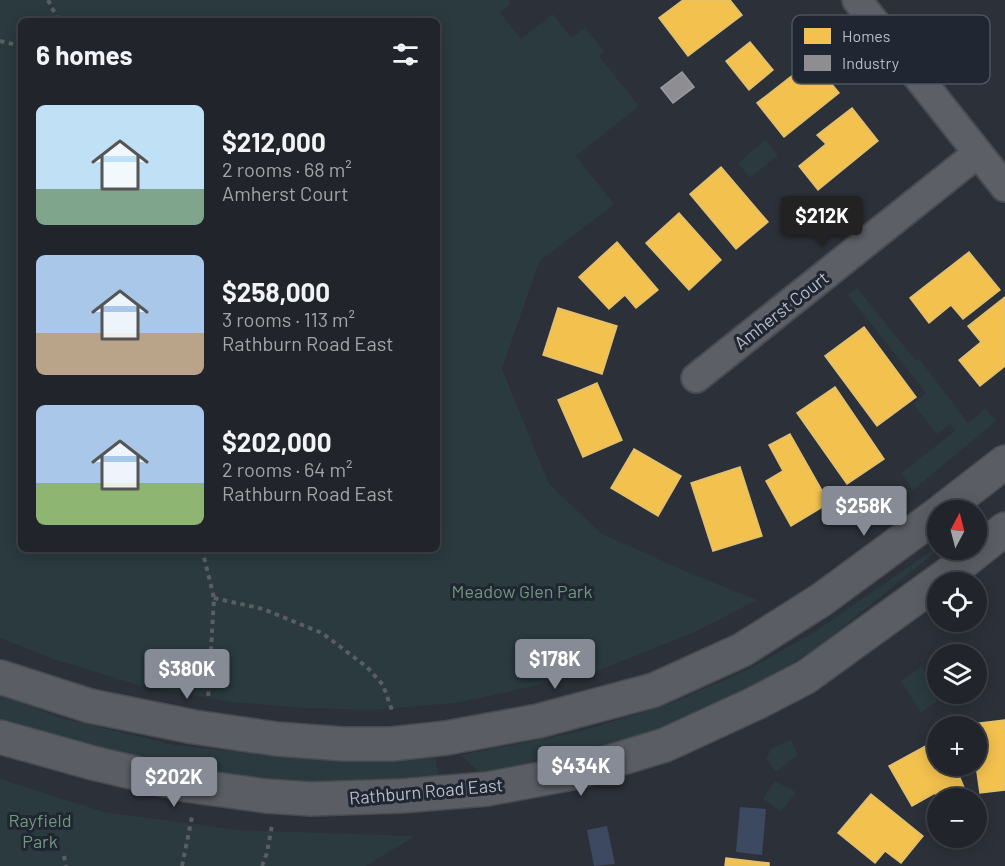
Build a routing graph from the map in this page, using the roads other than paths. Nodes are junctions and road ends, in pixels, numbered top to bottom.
1 (857, 0) edge
2 (869, 15) edge
3 (923, 84) edge
4 (978, 153) junction
5 (1005, 187) edge
6 (696, 378) dead end
7 (1005, 462) edge
8 (956, 500) edge
9 (927, 522) edge
10 (1005, 529) edge
11 (0, 677) edge
12 (0, 737) edge

1 - 2 street
3 - 4 street
4 - 5 street
4 - 6 street, Amherst Court
7 - 8 street
9 - 11 street, bridge
10 - 12 street, Rathburn Road East, bridge

